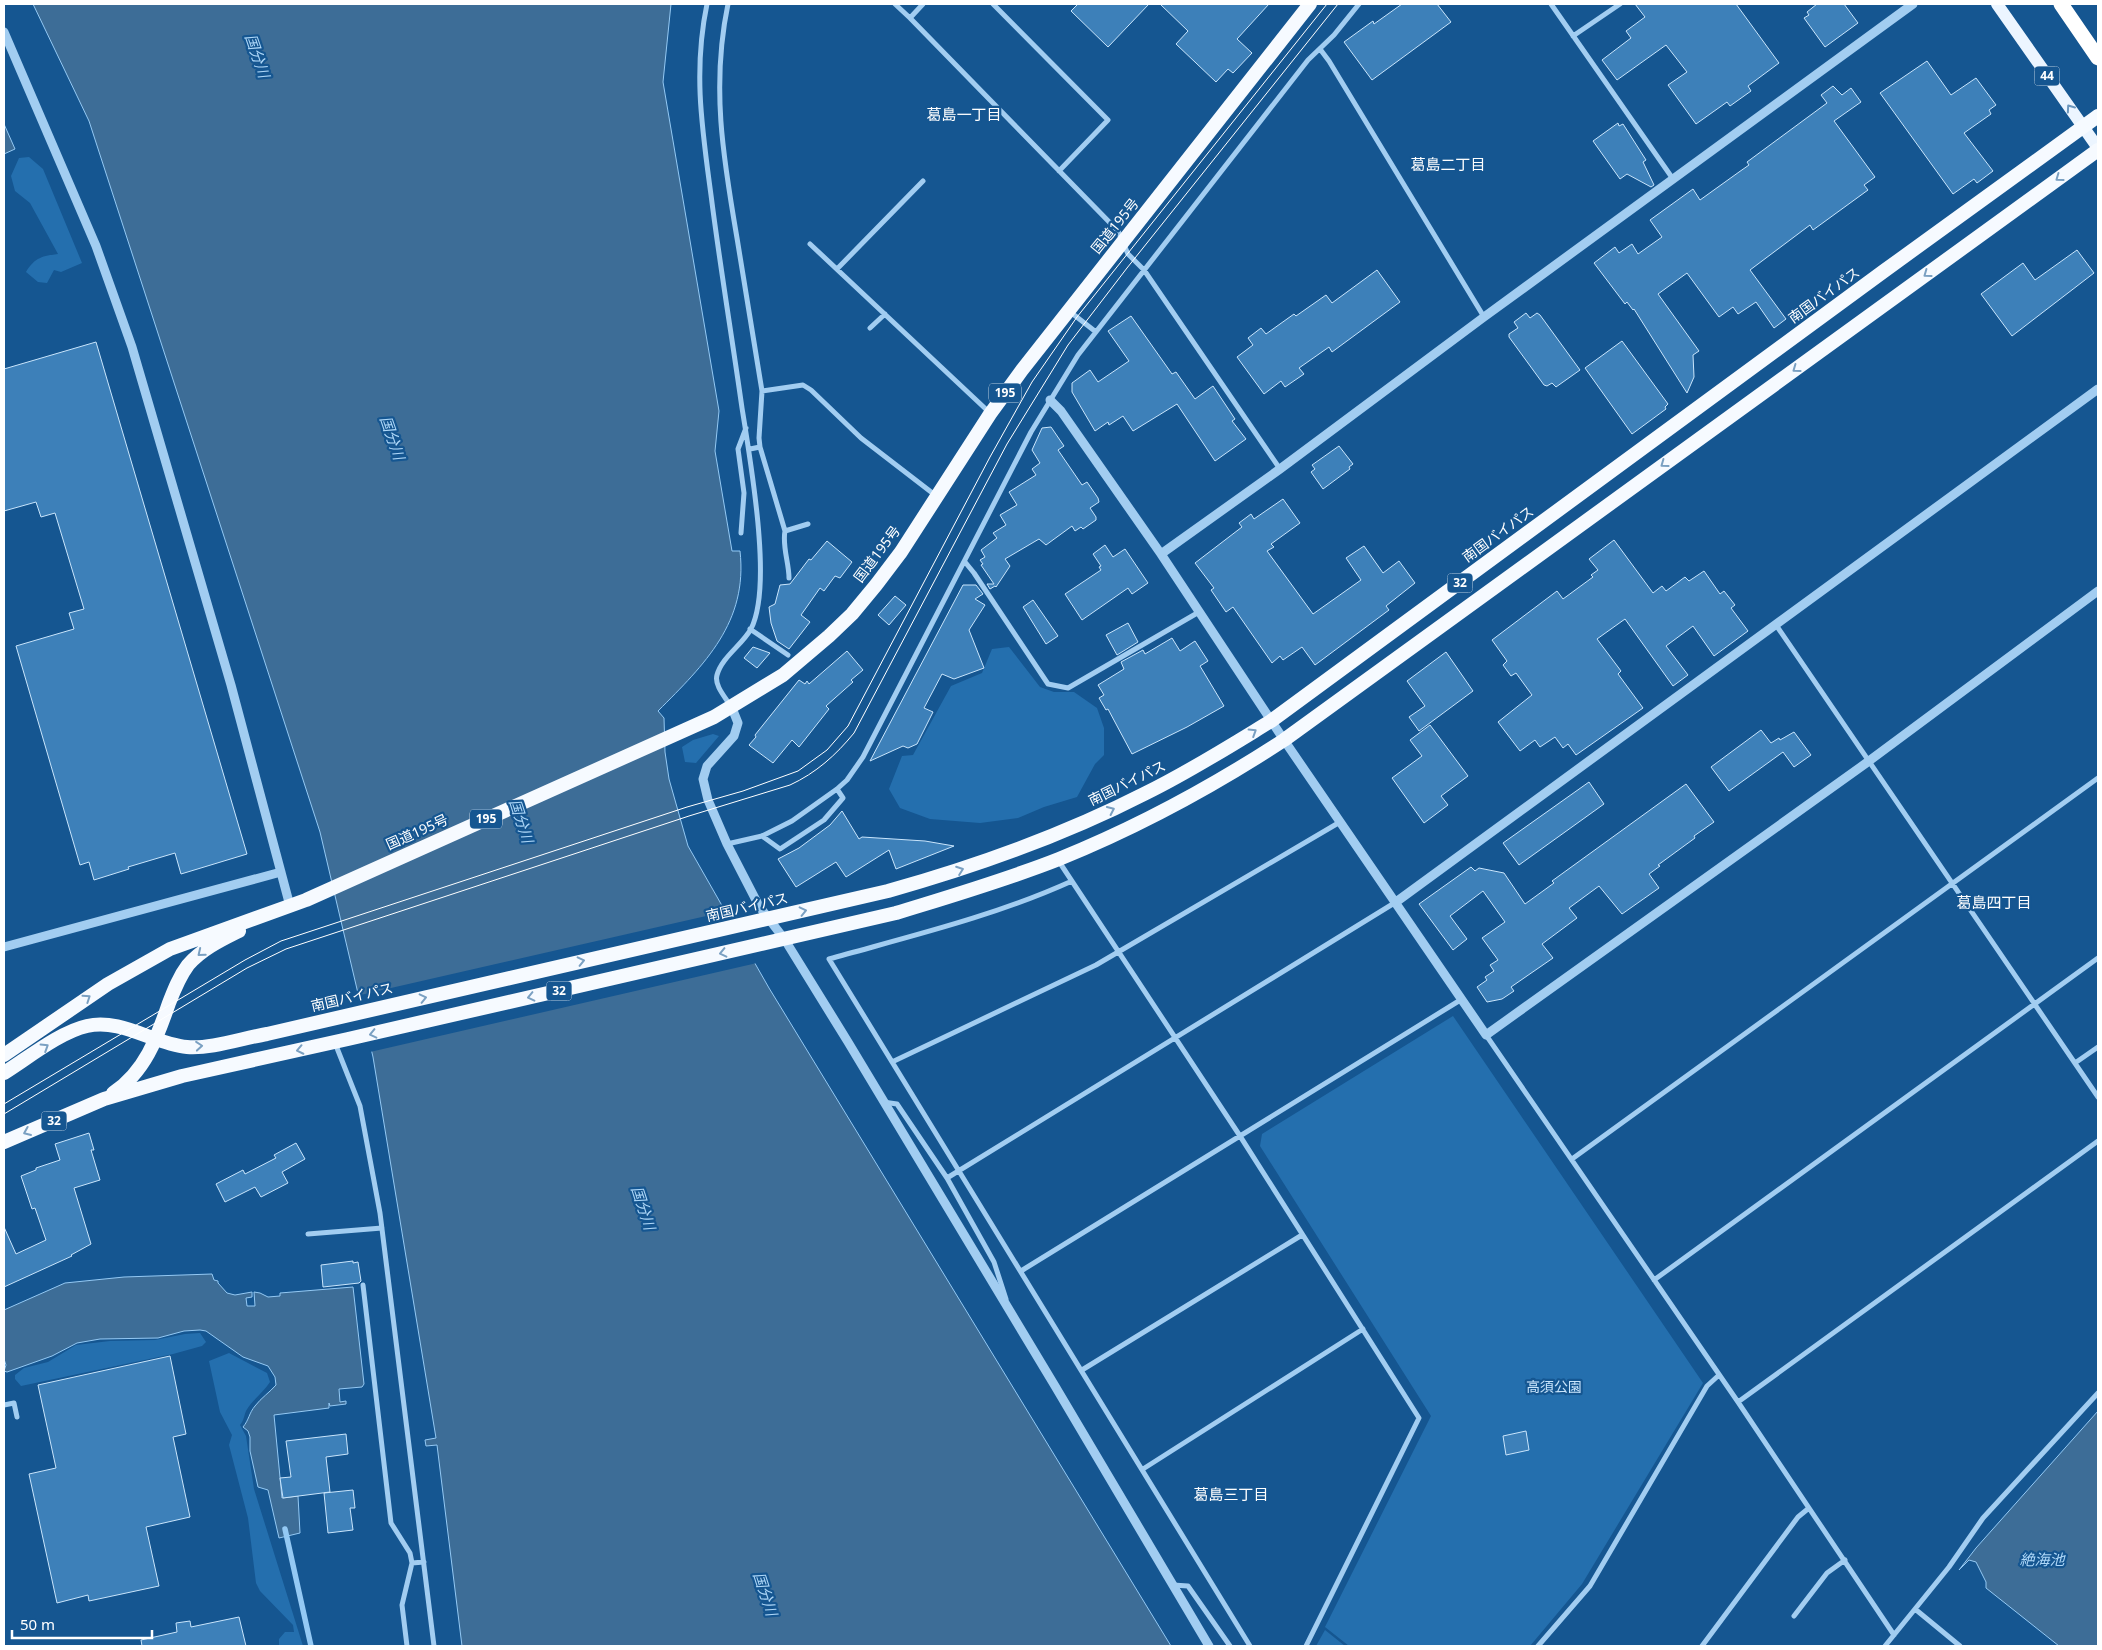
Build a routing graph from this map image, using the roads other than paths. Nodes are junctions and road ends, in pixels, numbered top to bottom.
1 (707, 4) edge
2 (728, 4) edge
3 (896, 4) edge
4 (923, 4) edge
5 (993, 4) edge
6 (1310, 4) edge
7 (1359, 4) edge
8 (1551, 4) edge
9 (1620, 4) edge
10 (1913, 4) edge
11 (1997, 4) edge
12 (2061, 4) edge
13 (910, 18) junction
14 (4, 32) edge
15 (1573, 36) junction
16 (1320, 50) junction
17 (2098, 58) edge
18 (2098, 116) edge
19 (2083, 127) junction
20 (2098, 149) edge
21 (1059, 171) junction
22 (1673, 179) junction
23 (923, 181) dead end
24 (1123, 242) junction
25 (810, 244) dead end
26 (837, 269) junction
27 (1144, 270) junction
28 (1068, 310) junction
29 (885, 314) junction
30 (1484, 317) junction
31 (870, 328) dead end
32 (1096, 332) junction
33 (2098, 389) edge
34 (762, 391) junction
35 (1050, 400) junction
36 (990, 414) junction
37 (746, 427) junction
38 (760, 447) junction
39 (750, 449) junction
40 (1280, 469) junction
41 (938, 497) junction
42 (808, 524) dead end
43 (785, 531) junction
44 (741, 533) dead end
45 (1161, 554) junction
46 (965, 562) junction
47 (789, 578) dead end
48 (2098, 591) edge
49 (1199, 612) junction
50 (1776, 625) junction
51 (750, 629) junction
52 (788, 655) dead end
53 (732, 708) junction
54 (1270, 721) junction
55 (1284, 740) junction
56 (1869, 760) junction
57 (2098, 778) edge
58 (838, 789) junction
59 (1340, 821) junction
60 (762, 836) junction
61 (728, 844) junction
62 (1058, 859) junction
63 (281, 872) junction
64 (1072, 881) junction
65 (1953, 884) junction
66 (1396, 902) junction
67 (290, 906) junction
68 (762, 920) junction
69 (785, 940) junction
70 (4, 946) edge
71 (1118, 951) junction
72 (2098, 958) edge
73 (1462, 999) junction
74 (2034, 1004) junction
75 (1486, 1035) junction
76 (157, 1038) junction
77 (1174, 1038) junction
78 (341, 1041) junction
79 (2098, 1046) edge
80 (4, 1056) edge
81 (892, 1062) junction
82 (2075, 1063) junction
83 (4, 1073) edge
84 (2098, 1097) edge
85 (104, 1099) junction
86 (884, 1102) junction
87 (1240, 1136) junction
88 (2098, 1140) edge
89 (4, 1142) edge
90 (1572, 1159) junction
91 (958, 1170) junction
92 (947, 1178) junction
93 (382, 1228) junction
94 (308, 1234) dead end
95 (1302, 1235) junction
96 (1021, 1271) junction
97 (1654, 1280) junction
98 (363, 1285) dead end
99 (1012, 1316) junction
100 (1362, 1329) junction
101 (1082, 1370) junction
102 (1719, 1375) junction
103 (2098, 1393) edge
104 (1738, 1402) junction
105 (4, 1405) edge
106 (17, 1417) dead end
107 (1143, 1469) junction
108 (1810, 1508) junction
109 (1845, 1560) junction
110 (424, 1562) junction
111 (412, 1563) junction
112 (1173, 1585) junction
113 (1915, 1609) junction
114 (1794, 1616) dead end
115 (1894, 1635) junction
116 (407, 1646) edge
117 (434, 1646) edge
118 (1209, 1646) edge
119 (1230, 1646) edge
120 (1250, 1646) edge
121 (1306, 1646) edge
122 (1538, 1646) edge
123 (1702, 1646) edge
124 (1885, 1646) edge
125 (1960, 1646) edge

1 - 37 street
2 - 34 street
3 - 13 street
4 - 13 street
5 - 21 street
6 - 24 highway, 国道195号 / 195
7 - 16 street
8 - 15 street
9 - 15 street
10 - 22 street
19 -> 11 main road, 44
12 - 17 highway
13 - 21 street
14 - 63 street
15 - 22 street
16 - 27 street
16 - 30 street
18 - 19 highway, 南国バイパス / 32
19 - 20 main road, 44
19 - 54 highway, 南国バイパス / 32
20 -> 55 highway, 32
21 - 24 street
22 - 30 street
23 - 26 street
24 - 27 street
24 - 28 highway, 国道195号 / 195
25 - 26 street
26 - 29 street
27 - 32 street
27 - 40 street
28 - 32 street
28 - 36 highway, 国道195号 / 195
29 - 31 street
29 - 36 street
30 - 40 street
32 - 35 street
33 - 50 street
34 - 38 street
34 - 41 street
35 - 45 street
35 - 46 street
36 - 41 highway, 国道195号 / 195
37 - 39 street
37 - 44 street
38 - 39 street
38 - 43 street
39 - 51 street
40 - 45 street
41 - 53 highway, 国道195号 / 195
42 - 43 street
43 - 47 street
45 - 49 street
46 - 49 street
46 - 58 street
48 - 56 street
49 - 54 street
50 - 56 street
50 - 66 street
51 - 52 street
51 - 53 street
53 - 61 street
53 - 67 highway, 国道195号 / 195
54 - 55 street
68 -> 54 highway, 南国バイパス / 32
55 - 59 street
55 - 62 highway, 32
56 - 65 street
56 - 75 street
57 - 65 street
58 - 60 street
58 - 60 street
59 - 66 street
59 - 71 street
60 - 61 street
61 - 68 street
62 - 64 street
62 - 69 highway, 32
63 - 67 street
63 - 70 street
64 - 71 street
64 - 81 street
65 - 74 street
65 - 90 street
66 - 73 street
66 - 77 street
67 -> 76 highway, 国道195号 / 195
80 -> 67 highway, 国道195号 / 195
68 - 69 street
76 -> 68 highway, 南国バイパス / 32
69 -> 78 highway, 32
69 - 86 street
71 - 77 street
71 - 81 street
72 - 74 street
73 - 75 street
73 - 87 street
74 - 82 street
74 - 97 street
75 - 90 street
83 -> 76 highway, 南国バイパス / 32
76 - 85 highway, 国道195号 / 195
77 - 87 street
77 - 91 street
78 -> 85 highway, 32
78 - 93 street
79 - 82 street
81 - 91 street
82 - 84 street
85 -> 89 highway, 32
86 - 92 street
86 - 99 street
87 - 95 street
87 - 96 street
88 - 104 street
90 - 97 street
91 - 92 street
91 - 96 street
92 - 99 street
93 - 94 street
93 - 110 street
95 - 100 street
95 - 101 street
96 - 101 street
97 - 102 street
98 - 111 street
99 - 112 street
100 - 107 street
100 - 121 street
101 - 107 street
102 - 104 street
102 - 122 street
103 - 113 street
104 - 108 street
105 - 106 street
107 - 120 street
108 - 109 street
108 - 123 street
109 - 114 street
109 - 115 street
110 - 111 street
110 - 117 street
111 - 116 street
112 - 118 street
112 - 119 street
113 - 115 street
113 - 125 street
115 - 124 street

